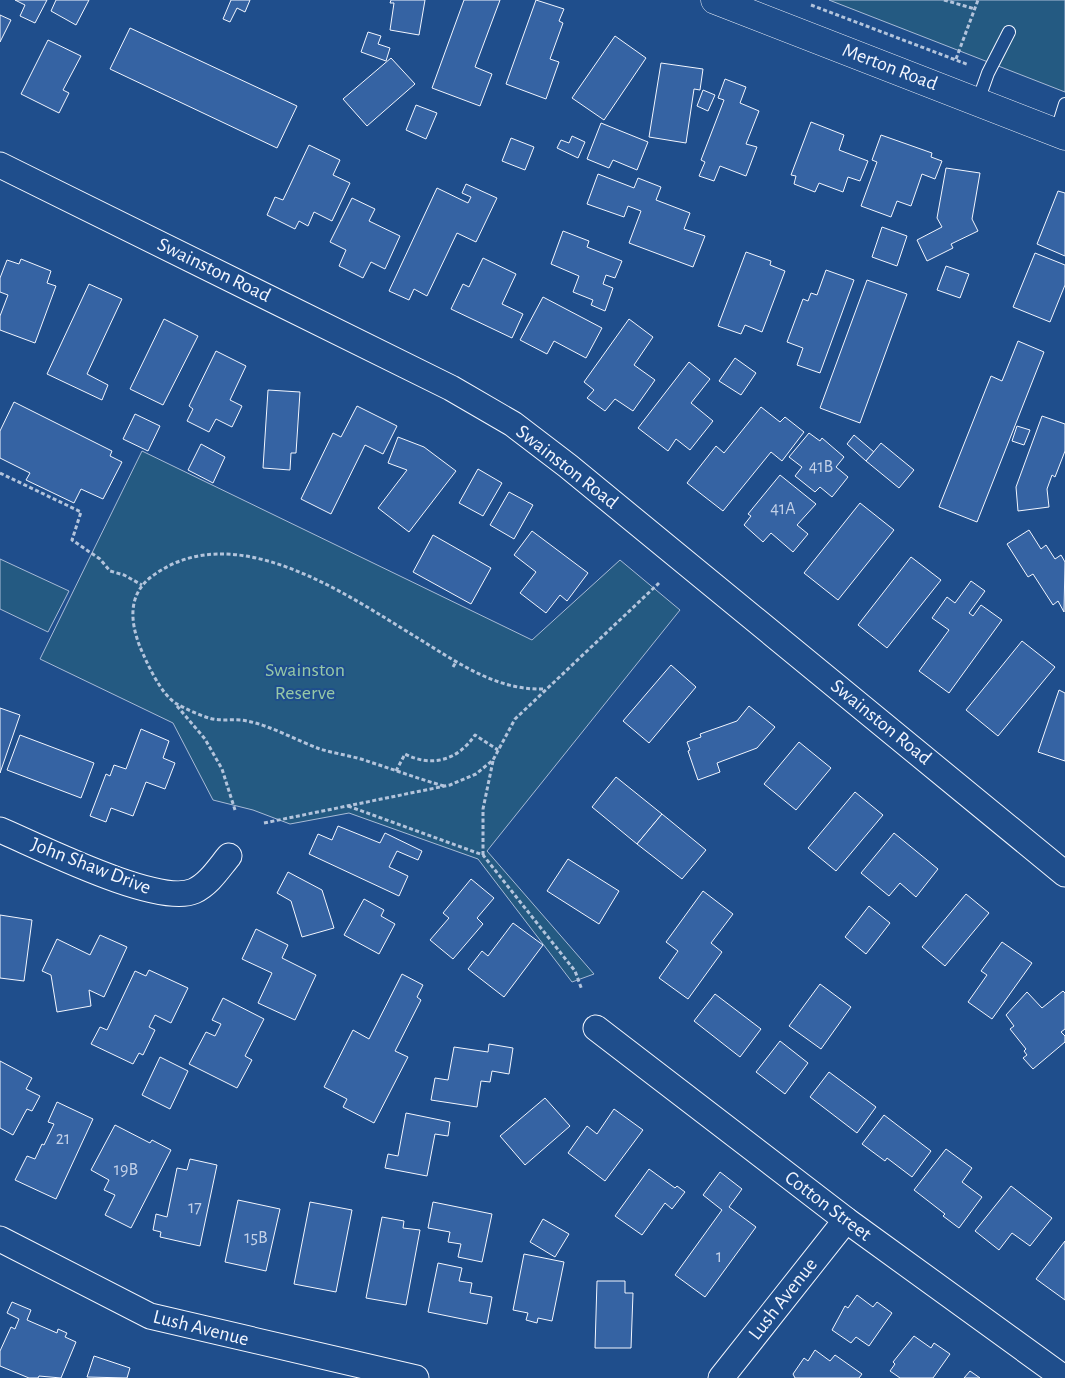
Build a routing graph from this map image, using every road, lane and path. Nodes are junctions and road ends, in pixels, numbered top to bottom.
1 (715, 0) edge
2 (944, 0) edge
3 (978, 0) edge
4 (808, 4) dead end
5 (975, 9) junction
6 (1009, 32) dead end
7 (956, 60) junction
8 (988, 73) junction
9 (978, 101) junction
10 (1065, 104) edge
11 (1060, 134) edge
12 (0, 165) edge
13 (0, 473) edge
14 (659, 583) dead end
15 (142, 585) junction
16 (456, 662) junction
17 (453, 667) dead end
18 (545, 689) junction
19 (175, 703) junction
20 (498, 750) junction
21 (493, 760) junction
22 (396, 771) junction
23 (444, 786) junction
24 (347, 806) junction
25 (235, 810) dead end
26 (264, 823) dead end
27 (0, 830) edge
28 (483, 855) junction
29 (229, 856) dead end
30 (1065, 874) edge
31 (582, 990) dead end
32 (596, 1028) dead end
33 (846, 1220) junction
34 (0, 1239) edge
35 (416, 1378) edge
36 (721, 1378) edge
37 (1064, 1378) edge

1 - 9 main road, Merton Road
2 - 5 path
3 - 5 path
4 - 7 path
5 - 7 path
6 - 8 lane
7 - 8 path
8 - 9 lane
9 - 11 main road, Merton Road
10 - 11 lane
12 - 30 street, Swainston Road
13 - 15 path
14 - 18 path
15 - 16 path
15 - 19 path
16 - 17 path
16 - 18 path
18 - 20 path
19 - 22 path
19 - 25 path
20 - 21 path
20 - 22 path
21 - 23 path
21 - 28 path
22 - 23 path
23 - 24 path
24 - 26 path
24 - 28 path
27 - 29 street, John Shaw Drive
28 - 31 path
32 - 33 street, Cotton Street
33 - 36 street, Lush Avenue
33 - 37 street, Cotton Street
34 - 35 street, Lush Avenue

